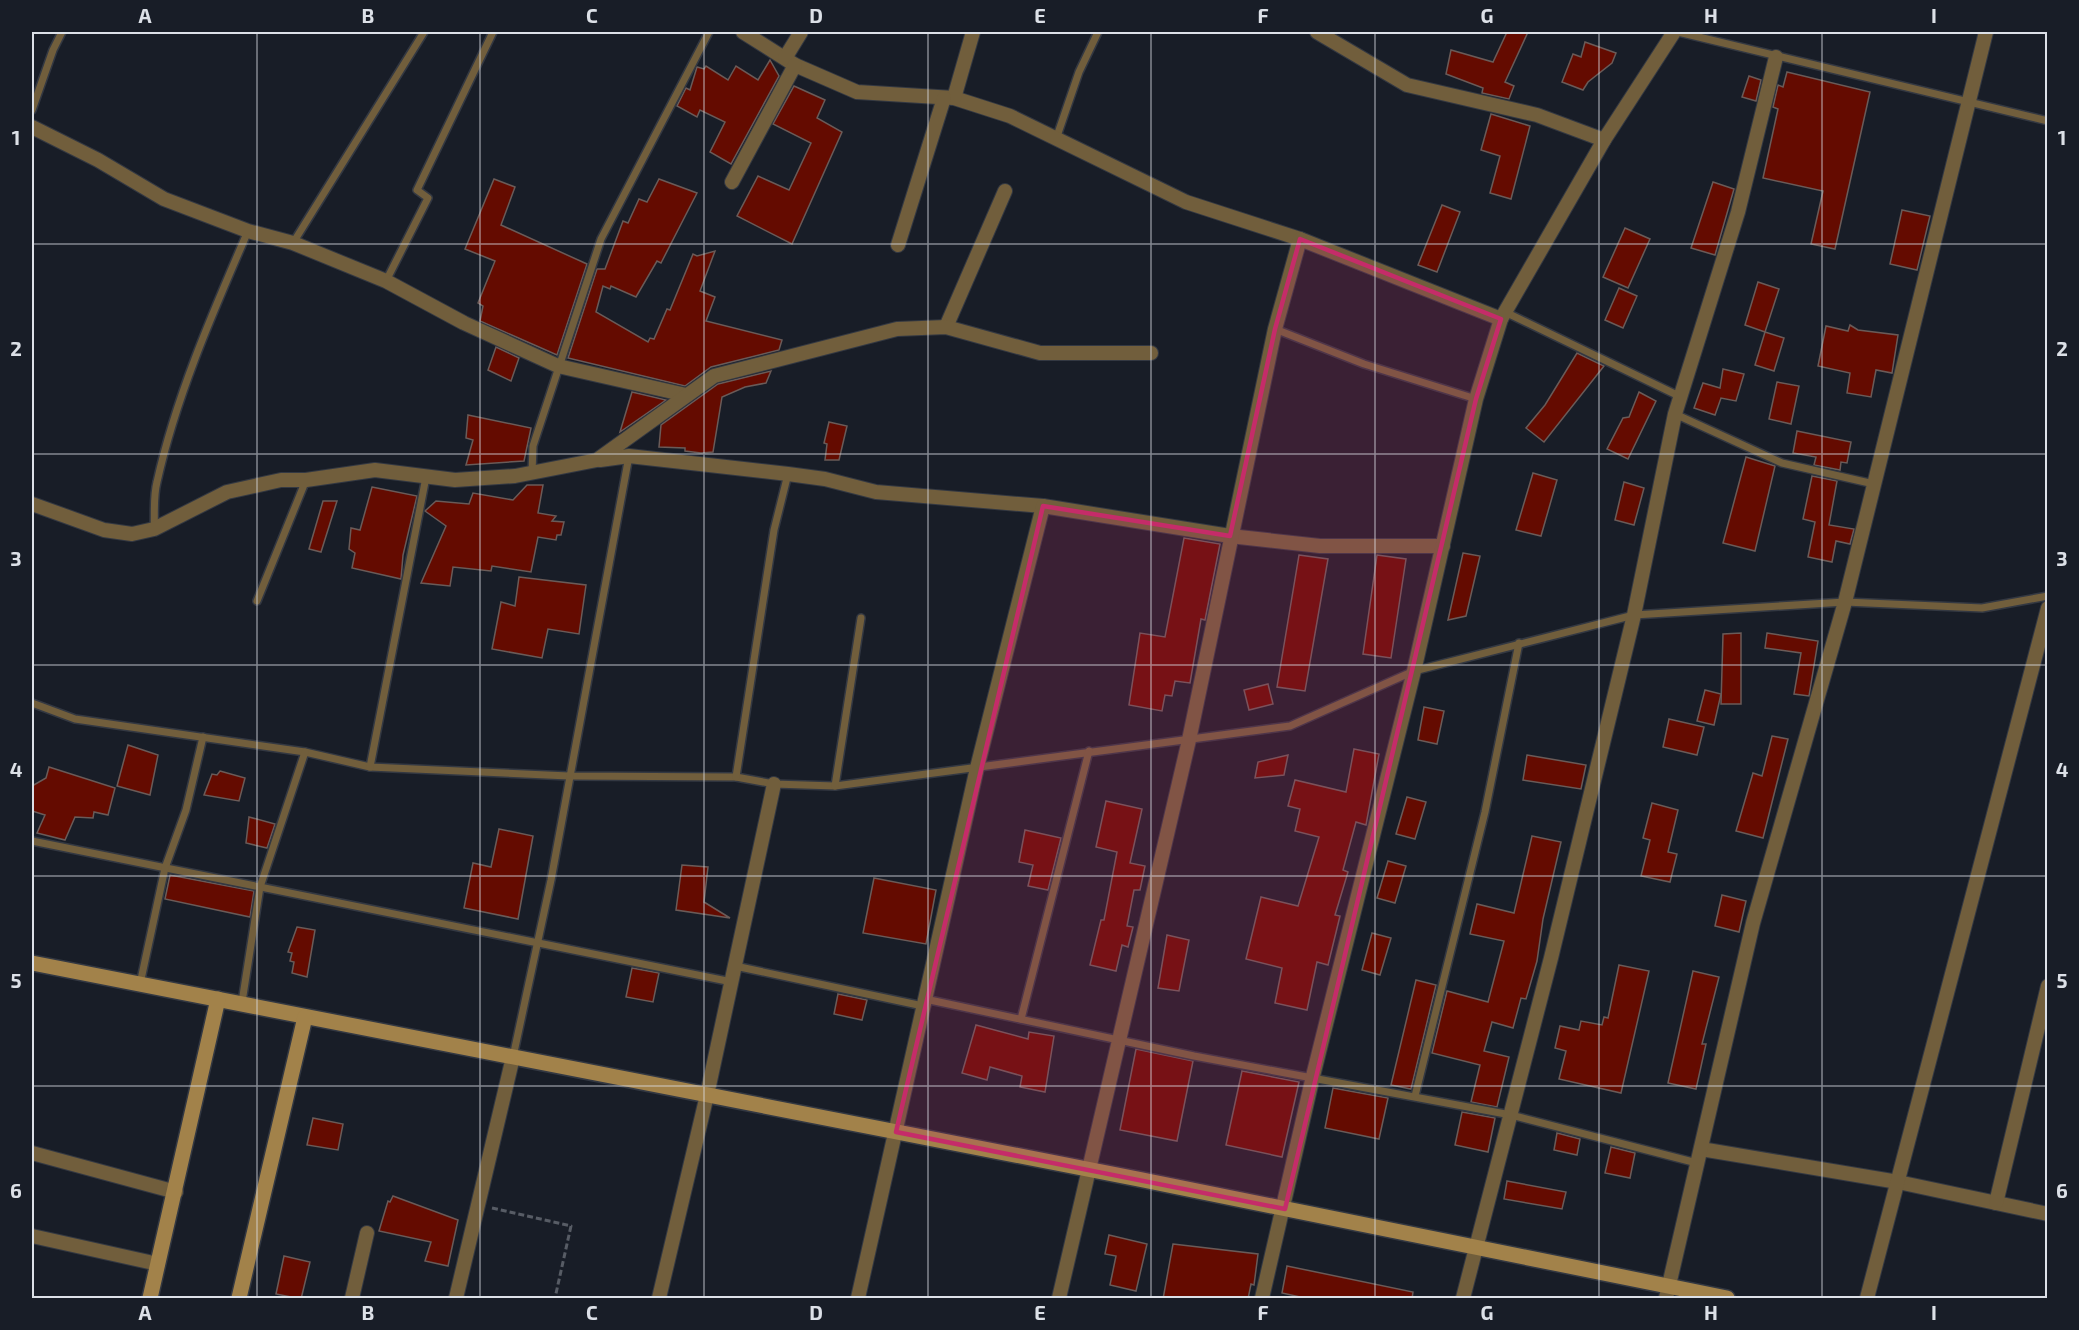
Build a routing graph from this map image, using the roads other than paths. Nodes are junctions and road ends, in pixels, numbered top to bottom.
1 (62, 32) edge
2 (424, 32) edge
3 (493, 32) edge
4 (709, 32) edge
5 (743, 32) edge
6 (801, 32) edge
7 (973, 32) edge
8 (1098, 32) edge
9 (1317, 32) edge
10 (1676, 32) edge
11 (1986, 32) edge
12 (1776, 57) junction
13 (790, 61) junction
14 (949, 98) junction
15 (1968, 100) junction
16 (32, 110) edge
17 (2048, 121) edge
18 (32, 127) edge
19 (1056, 140) junction
20 (1604, 140) junction
21 (732, 182) dead end
22 (1005, 191) dead end
23 (248, 231) junction
24 (1300, 239) junction
25 (293, 243) junction
26 (898, 245) dead end
27 (386, 281) junction
28 (1503, 316) junction
29 (946, 327) junction
30 (1275, 329) junction
31 (1151, 353) dead end
32 (558, 366) junction
33 (686, 395) junction
34 (1679, 396) junction
35 (1476, 399) junction
36 (1675, 414) junction
37 (629, 456) junction
38 (597, 460) junction
39 (532, 473) junction
40 (788, 474) junction
41 (426, 477) junction
42 (306, 480) junction
43 (1874, 484) junction
44 (32, 504) edge
45 (1043, 506) junction
46 (154, 529) junction
47 (1230, 536) junction
48 (1443, 546) junction
49 (2048, 596) edge
50 (257, 601) dead end
51 (1845, 602) junction
52 (2047, 610) edge
53 (1634, 615) junction
54 (861, 618) dead end
55 (1519, 643) junction
56 (1414, 671) junction
57 (32, 703) edge
58 (203, 737) junction
59 (1189, 740) junction
60 (1089, 751) junction
61 (305, 752) junction
62 (370, 767) junction
63 (977, 768) junction
64 (569, 776) junction
65 (736, 777) junction
66 (774, 784) junction
67 (835, 786) junction
68 (32, 841) edge
69 (165, 868) junction
70 (260, 887) junction
71 (538, 942) junction
72 (32, 963) edge
73 (735, 966) junction
74 (732, 982) junction
75 (140, 984) junction
76 (2048, 986) edge
77 (218, 999) junction
78 (243, 1002) junction
79 (925, 1002) junction
80 (305, 1017) junction
81 (1021, 1019) junction
82 (1118, 1039) junction
83 (513, 1057) junction
84 (1313, 1076) junction
85 (707, 1095) junction
86 (1415, 1096) junction
87 (1510, 1115) junction
88 (896, 1132) junction
89 (32, 1154) edge
90 (1699, 1156) junction
91 (1090, 1170) junction
92 (1898, 1182) junction
93 (176, 1192) junction
94 (1996, 1203) junction
95 (1285, 1209) junction
96 (2048, 1214) edge
97 (367, 1233) dead end
98 (32, 1236) edge
99 (1476, 1248) junction
100 (158, 1264) junction
101 (1667, 1293) edge
102 (150, 1299) edge
103 (239, 1299) edge
104 (352, 1299) edge
105 (456, 1299) edge
106 (659, 1299) edge
107 (858, 1299) edge
108 (1059, 1299) edge
109 (1262, 1299) edge
110 (1463, 1299) edge
111 (1727, 1299) edge
112 (1867, 1299) edge

1 - 16 lane
2 - 25 lane
3 - 27 lane
4 - 32 lane
5 - 13 street
6 - 13 street
7 - 14 street
8 - 19 lane
9 - 20 street
10 - 12 lane
10 - 20 street
11 - 15 street
12 - 15 lane
12 - 34 street
13 - 14 street
13 - 21 street
14 - 19 street
14 - 26 street
15 - 17 lane
15 - 43 street
18 - 23 street
19 - 24 street
20 - 28 street
22 - 29 street
23 - 25 street
23 - 46 lane
24 - 28 street
24 - 30 street
25 - 27 street
27 - 32 street
28 - 34 lane
28 - 35 street
29 - 31 street
29 - 33 street
30 - 35 lane
30 - 47 street
32 - 33 street
32 - 39 lane
33 - 38 street
34 - 36 street
35 - 48 street
36 - 43 lane
36 - 53 street
37 - 38 street
37 - 40 street
37 - 64 lane
38 - 39 street
39 - 41 street
40 - 45 street
40 - 65 lane
41 - 42 street
41 - 62 lane
42 - 46 street
42 - 50 lane
43 - 51 street
44 - 46 street
45 - 47 street
45 - 63 street
47 - 48 street
47 - 59 street
48 - 56 street
49 - 51 lane
51 - 53 lane
51 - 90 street
52 - 92 street
53 - 55 lane
53 - 87 street
54 - 67 lane
55 - 56 lane
55 - 86 lane
56 - 59 lane
56 - 84 street
57 - 58 lane
58 - 61 lane
58 - 69 lane
59 - 60 lane
59 - 82 street
60 - 63 lane
60 - 81 lane
61 - 62 lane
61 - 70 lane
62 - 64 lane
63 - 67 lane
63 - 79 street
64 - 65 lane
64 - 71 lane
65 - 66 lane
66 - 67 lane
66 - 73 street
68 - 69 lane
69 - 70 lane
69 - 75 lane
70 - 71 lane
70 - 78 lane
71 - 74 lane
71 - 83 lane
72 - 75 main road
73 - 74 street
73 - 79 lane
74 - 85 street
75 - 77 main road
76 - 94 street
77 - 78 main road
77 - 93 main road
78 - 80 main road
79 - 81 lane
79 - 88 street
80 - 83 main road
80 - 103 main road
81 - 82 lane
82 - 84 lane
82 - 91 street
83 - 85 main road
83 - 105 street
84 - 86 lane
84 - 95 street
85 - 88 main road
85 - 106 street
86 - 87 lane
87 - 90 lane
87 - 99 street
88 - 91 main road
88 - 107 street
89 - 93 street
90 - 92 street
90 - 101 street
91 - 95 main road
91 - 108 street
92 - 94 street
92 - 112 street
93 - 100 main road
94 - 96 street
95 - 99 main road
95 - 109 street
97 - 104 street
98 - 100 street
99 - 101 main road
99 - 110 street
100 - 102 main road
101 - 111 main road

